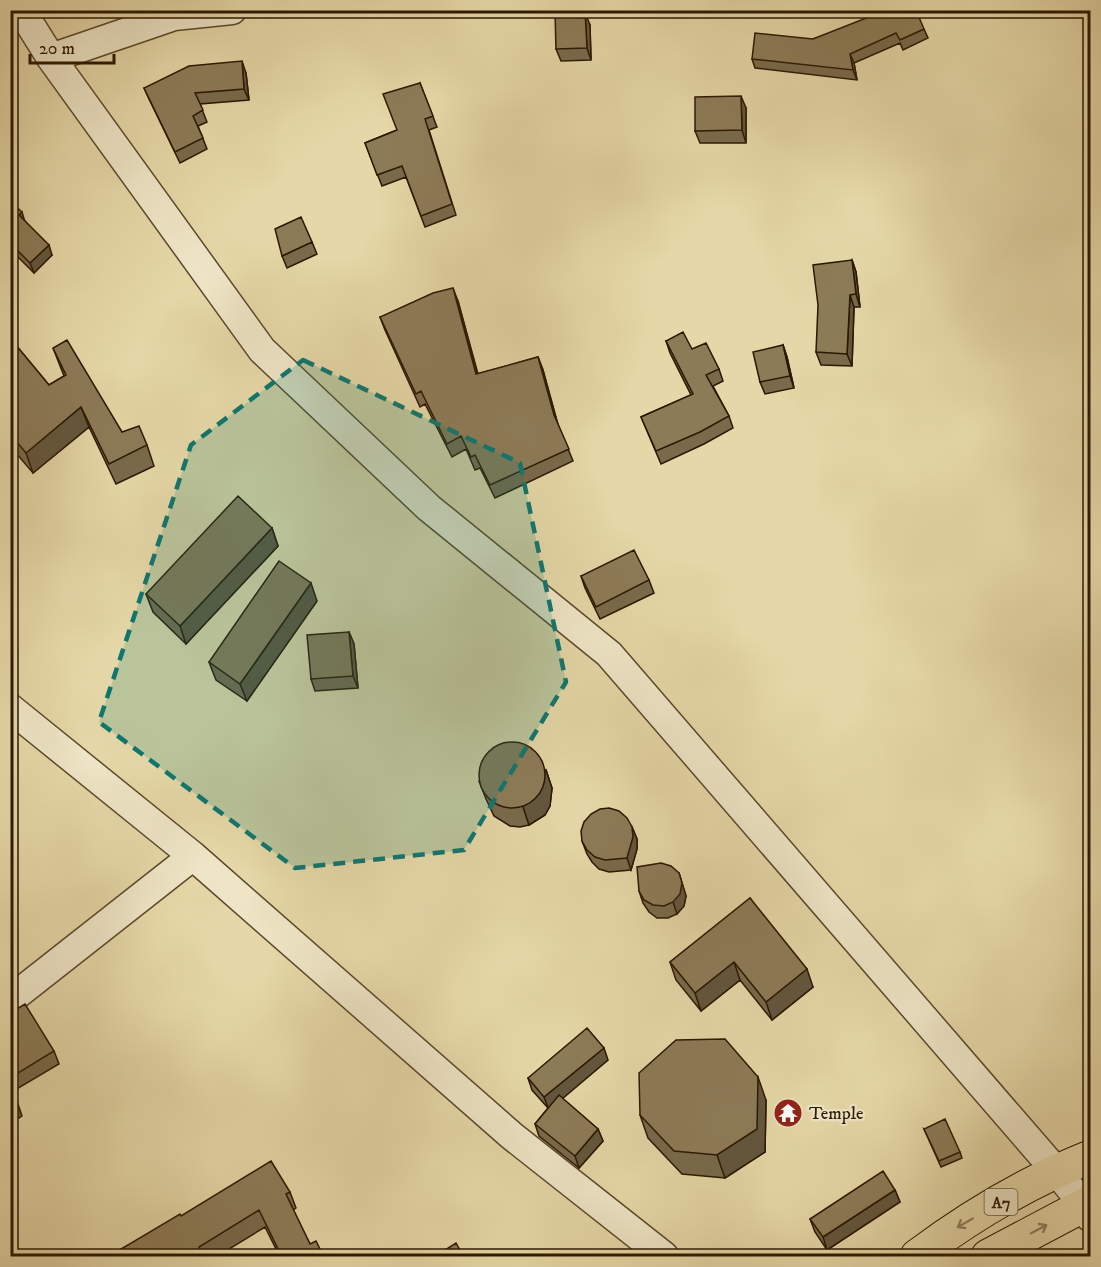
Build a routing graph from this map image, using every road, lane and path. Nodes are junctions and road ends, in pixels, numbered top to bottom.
1 (21, 10) edge
2 (232, 10) edge
3 (51, 58) junction
4 (10, 708) edge
5 (193, 856) junction
6 (10, 1000) edge
7 (1090, 1157) edge
8 (1056, 1171) junction
9 (1088, 1208) edge
10 (664, 1257) edge
11 (918, 1257) edge
12 (988, 1257) edge

1 - 3 street
2 - 3 street
3 - 8 street
4 - 5 street
5 - 6 street
5 - 10 street
7 - 8 highway, A7
8 - 9 street
8 -> 11 highway, A7
12 -> 9 highway, A7

